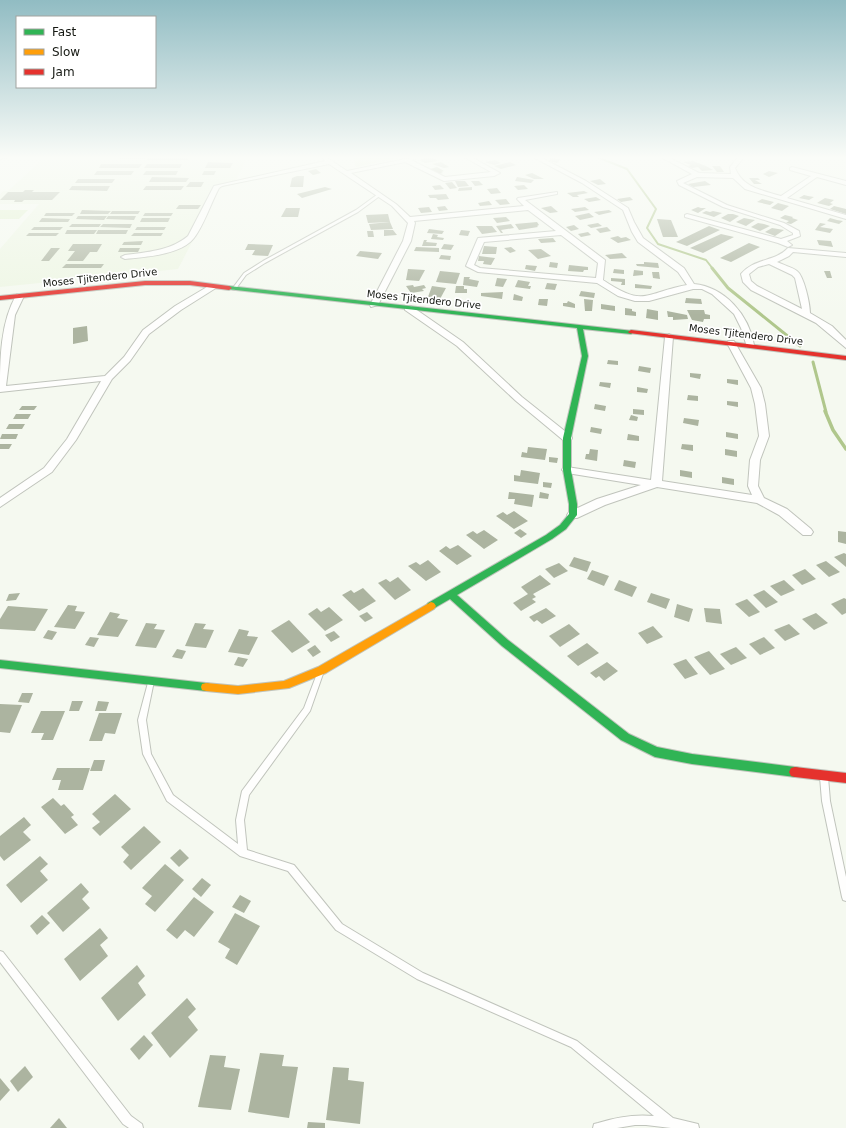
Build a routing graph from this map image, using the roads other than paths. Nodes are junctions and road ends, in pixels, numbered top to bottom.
1 (205, 210) edge
2 (359, 210) edge
3 (399, 210) edge
4 (511, 210) edge
5 (531, 210) edge
6 (626, 210) edge
7 (737, 210) edge
8 (823, 210) edge
9 (687, 216) dead end
10 (846, 216) edge
11 (410, 219) junction
12 (563, 233) junction
13 (781, 241) junction
14 (791, 250) junction
15 (846, 255) edge
16 (125, 258) dead end
17 (769, 261) junction
18 (599, 281) junction
19 (215, 286) junction
20 (691, 286) junction
21 (234, 289) junction
22 (20, 296) junction
23 (0, 298) edge
24 (374, 305) junction
25 (408, 308) junction
26 (0, 311) edge
27 (806, 314) junction
28 (11, 315) junction
29 (580, 327) junction
30 (669, 337) junction
31 (731, 343) junction
32 (846, 345) edge
33 (750, 346) junction
34 (846, 358) edge
35 (108, 378) junction
36 (0, 389) edge
37 (567, 438) junction
38 (567, 470) junction
39 (656, 484) junction
40 (760, 500) junction
41 (0, 503) edge
42 (573, 515) junction
43 (807, 532) dead end
44 (450, 594) junction
45 (0, 664) edge
46 (322, 670) junction
47 (151, 681) junction
48 (824, 775) junction
49 (846, 778) edge
50 (243, 853) junction
51 (846, 897) edge
52 (0, 956) edge
53 (670, 1122) junction
54 (138, 1128) edge
55 (598, 1128) edge
56 (694, 1128) edge

1 - 16 street
2 - 21 lane
3 - 11 street
4 - 11 street
5 - 12 street
6 - 20 street
7 - 13 street
8 - 10 street
9 - 13 street
11 - 24 street
12 - 18 street
12 - 18 street
13 - 14 street
14 - 15 street
14 - 17 street
17 - 27 street
17 - 27 street
18 - 20 street
19 - 21 street, Moses Tjitendero Drive
19 - 22 street, Moses Tjitendero Drive
19 - 35 street
20 - 33 street
21 - 24 street, Moses Tjitendero Drive
22 - 23 street, Moses Tjitendero Drive
22 - 28 street
24 - 25 street, Moses Tjitendero Drive
25 - 29 street, Moses Tjitendero Drive
25 - 37 street
26 - 28 street
27 - 32 street
28 - 36 street
29 - 30 street, Moses Tjitendero Drive
29 - 37 street
30 - 31 street, Moses Tjitendero Drive
30 - 39 street
31 - 33 street, Moses Tjitendero Drive
31 - 40 street
33 - 34 street, Moses Tjitendero Drive
35 - 36 street
35 - 41 street
37 - 38 street
38 - 39 street
38 - 42 street
39 - 40 street
39 - 42 street
40 - 43 street
42 - 44 street
44 - 46 street
44 - 48 street
45 - 47 street
46 - 47 street
46 - 50 lane
47 - 50 lane
48 - 49 street
48 - 51 lane
50 - 53 lane
52 - 54 lane
53 - 55 lane
53 - 56 lane

